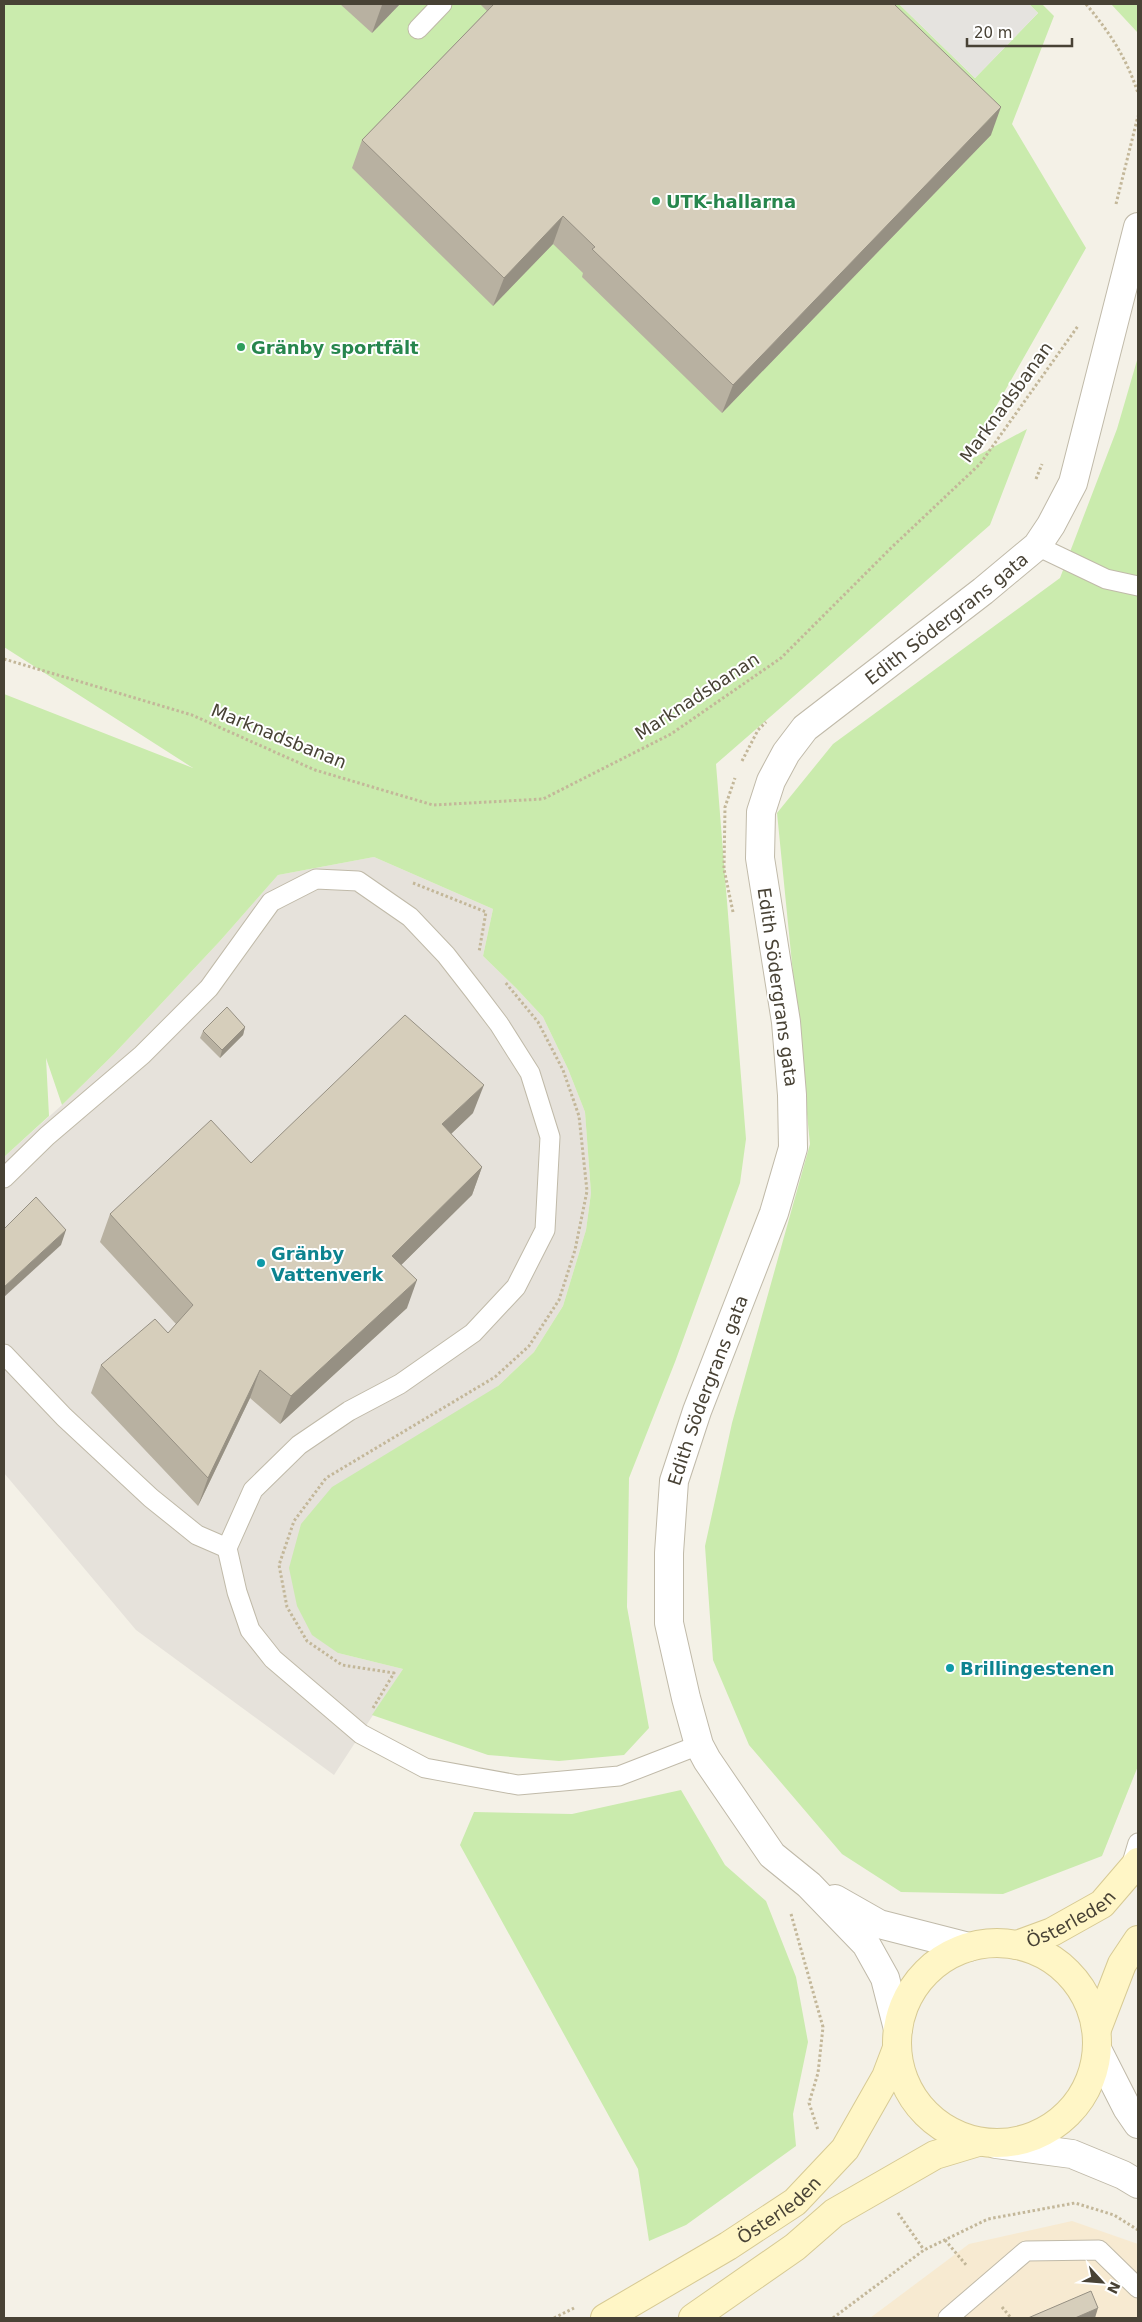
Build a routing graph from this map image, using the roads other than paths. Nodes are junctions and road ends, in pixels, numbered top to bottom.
1 (442, 4) edge
2 (418, 29) dead end
3 (1131, 217) edge
4 (1037, 546) junction
5 (1138, 586) edge
6 (4, 1178) edge
7 (4, 1354) edge
8 (227, 1548) junction
9 (699, 1745) junction
10 (1138, 1843) edge
11 (1133, 1870) edge
12 (809, 1885) junction
13 (1138, 1940) edge
14 (1017, 1945) junction
15 (969, 1947) junction
16 (898, 2038) junction
17 (1097, 2039) junction
18 (1138, 2124) edge
19 (987, 2143) junction
20 (1138, 2184) edge
21 (1138, 2288) edge
22 (605, 2318) edge
23 (693, 2318) edge
24 (948, 2318) edge

1 - 2 lane
3 - 4 street, Edith Södergrans gata
4 - 5 lane
4 - 9 street, Edith Södergrans gata
6 - 8 lane
7 - 8 lane
8 - 9 lane
9 - 12 street, Edith Södergrans gata
10 - 11 lane
11 - 14 main road, Österleden
12 - 15 street
12 - 16 street
13 - 17 main road
14 - 15 main road, Österleden
14 - 17 main road
15 - 16 main road, Österleden
16 - 19 main road
16 - 22 main road, Österleden
17 - 18 street
17 - 19 main road
19 - 20 street
19 - 23 main road
21 - 24 lane

